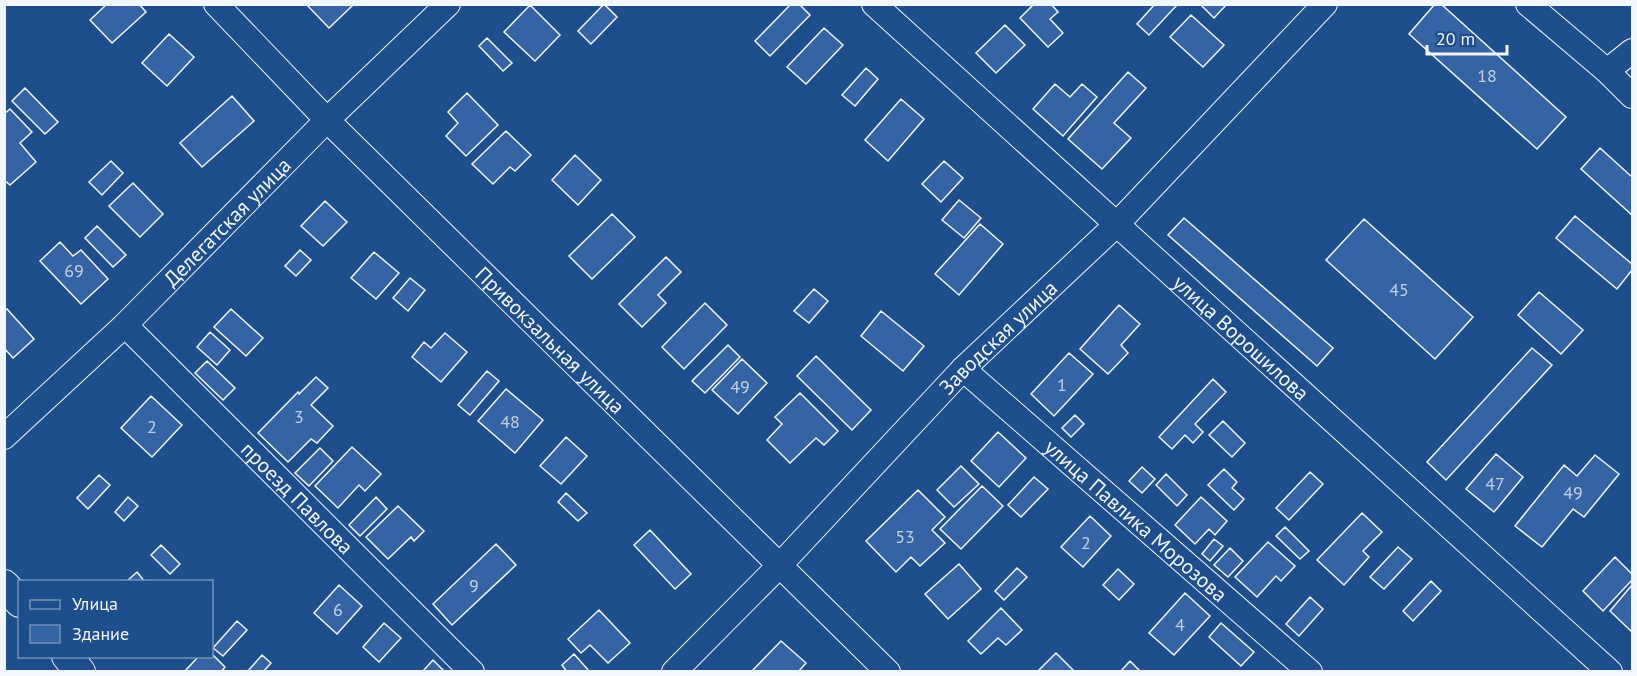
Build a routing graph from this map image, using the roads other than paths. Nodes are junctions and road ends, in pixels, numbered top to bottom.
1 (216, 4) edge
2 (448, 4) edge
3 (874, 4) edge
4 (1325, 4) edge
5 (1528, 4) edge
6 (1632, 51) edge
7 (1607, 71) junction
8 (1632, 96) edge
9 (327, 120) junction
10 (1116, 225) junction
11 (125, 325) junction
12 (963, 369) junction
13 (4, 437) edge
14 (779, 566) junction
15 (4, 585) edge
16 (18, 600) edge
17 (68, 658) edge
18 (80, 672) edge
19 (472, 672) edge
20 (674, 672) edge
21 (888, 672) edge
22 (1310, 672) edge
23 (1610, 672) edge

1 - 9 street, Привокзальная улица
2 - 9 street, Делегатская улица
3 - 10 street, улица Ворошилова
4 - 10 street, Заводская улица
5 - 7 street
6 - 7 street
7 - 8 street
9 - 11 street, Делегатская улица
9 - 14 street, Привокзальная улица
10 - 12 street, Заводская улица
10 - 23 street, улица Ворошилова
11 - 13 street, Делегатская улица
11 - 19 street, проезд Павлова
12 - 14 street, Заводская улица
12 - 22 street, улица Павлика Морозова
14 - 20 street, Заводская улица
14 - 21 street, Привокзальная улица
15 - 16 street
17 - 18 street

